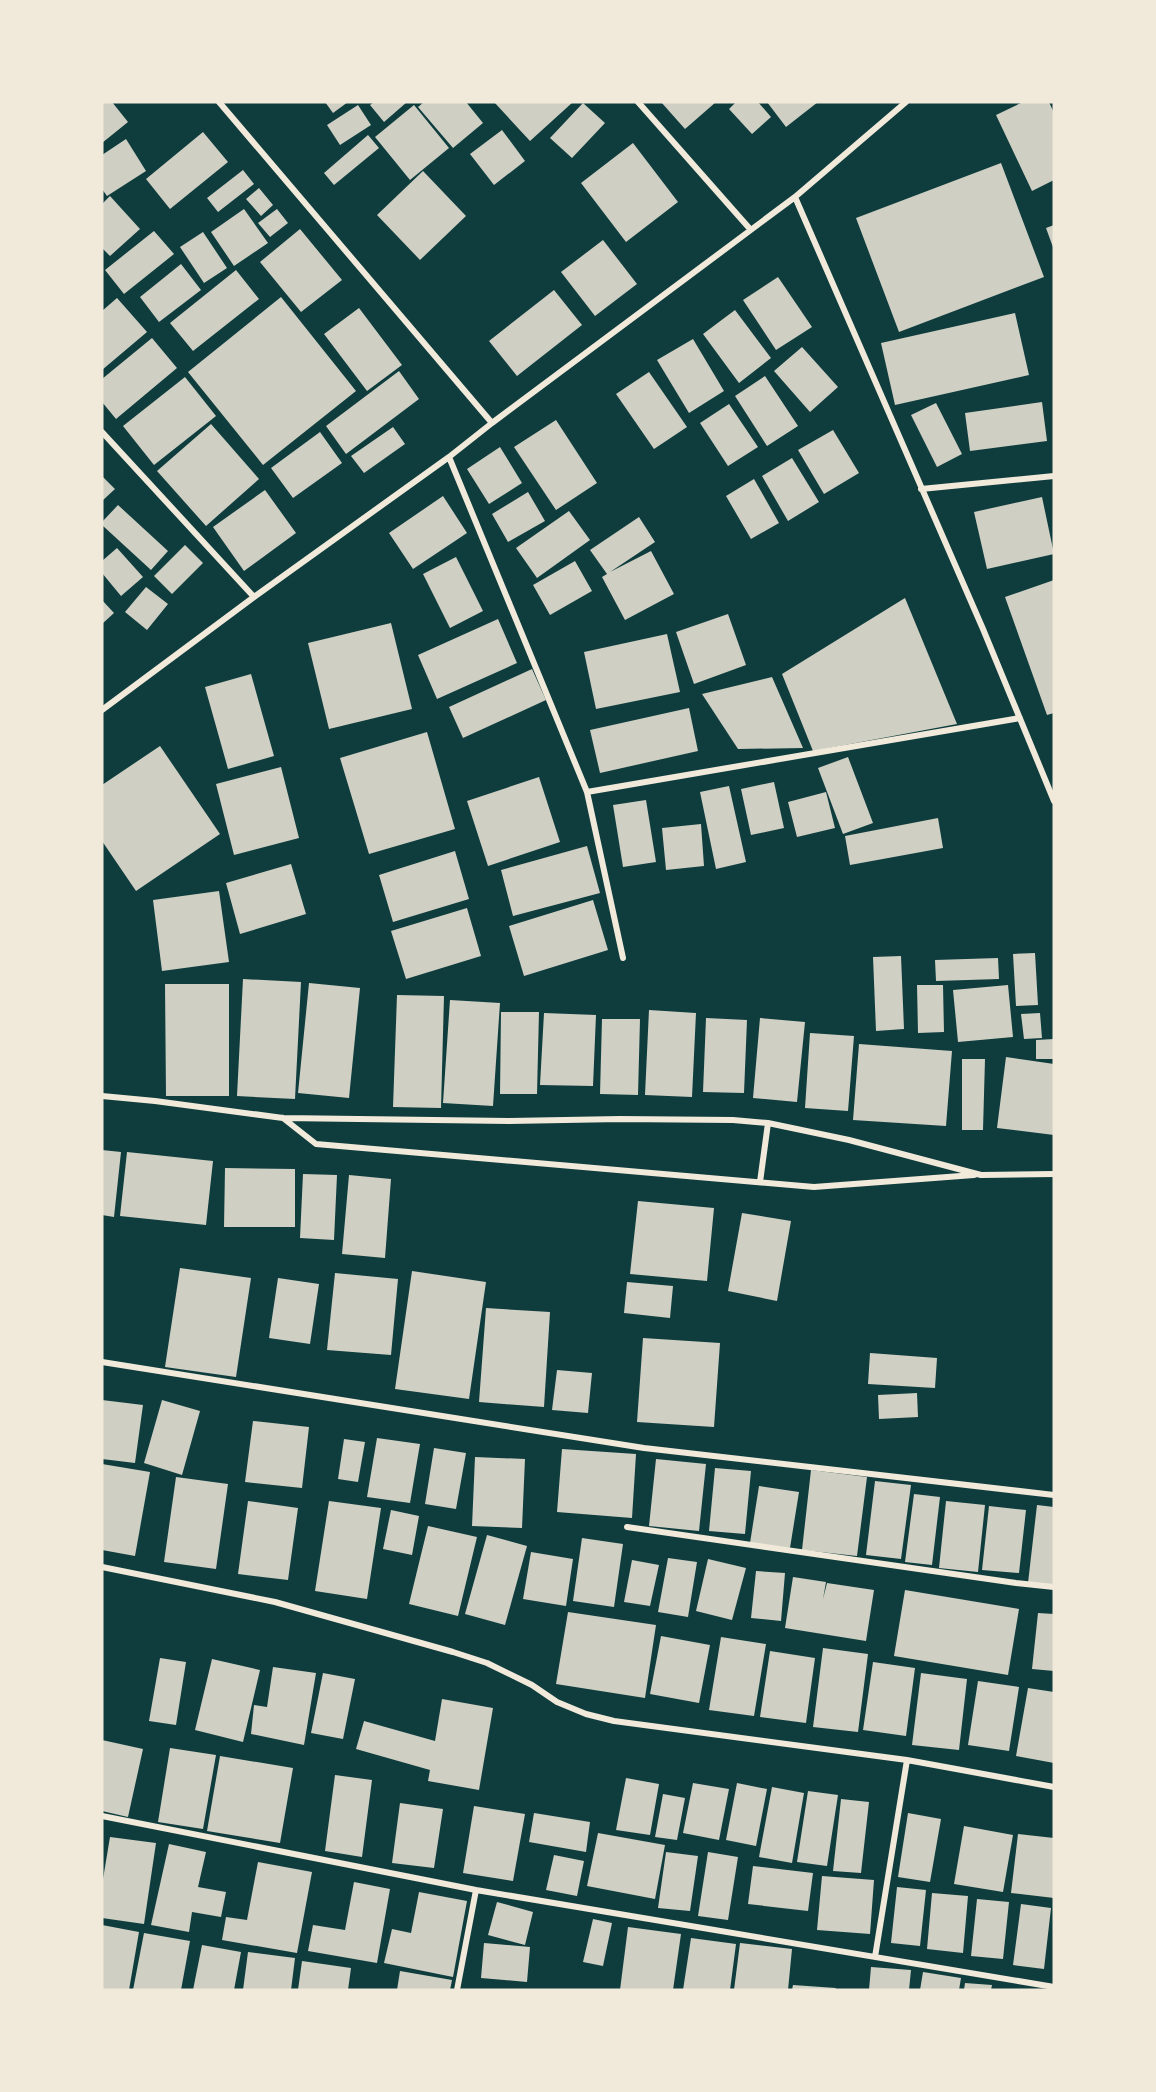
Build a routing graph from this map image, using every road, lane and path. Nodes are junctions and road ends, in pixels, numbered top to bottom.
1 (219, 102) edge
2 (638, 102) edge
3 (906, 102) edge
4 (795, 197) junction
5 (750, 229) junction
6 (492, 423) junction
7 (102, 432) edge
8 (449, 458) junction
9 (1054, 476) edge
10 (921, 489) junction
11 (254, 597) junction
12 (102, 710) edge
13 (1020, 718) junction
14 (587, 792) junction
15 (1054, 801) edge
16 (623, 958) dead end
17 (102, 1096) edge
18 (283, 1118) junction
19 (768, 1123) junction
20 (1054, 1174) edge
21 (981, 1175) junction
22 (760, 1182) junction
23 (102, 1362) edge
24 (1054, 1495) edge
25 (627, 1527) dead end
26 (102, 1567) edge
27 (1054, 1587) edge
28 (907, 1760) junction
29 (1054, 1787) edge
30 (102, 1815) edge
31 (476, 1890) junction
32 (875, 1956) junction
33 (1054, 1987) edge
34 (457, 1990) edge

1 - 6 street
2 - 5 street
3 - 4 street
4 - 5 street
4 - 10 street
5 - 6 street
6 - 8 street
7 - 11 street
8 - 11 street
8 - 14 street
9 - 10 street
10 - 13 street
11 - 12 street
13 - 14 street
13 - 15 street
14 - 16 street
17 - 18 street
18 - 19 street
18 - 22 street
19 - 21 street
19 - 22 street
20 - 21 street
21 - 22 street
23 - 24 street
25 - 27 street
26 - 28 street
28 - 29 street
28 - 32 street
30 - 31 street
31 - 32 street
31 - 34 street
32 - 33 street

